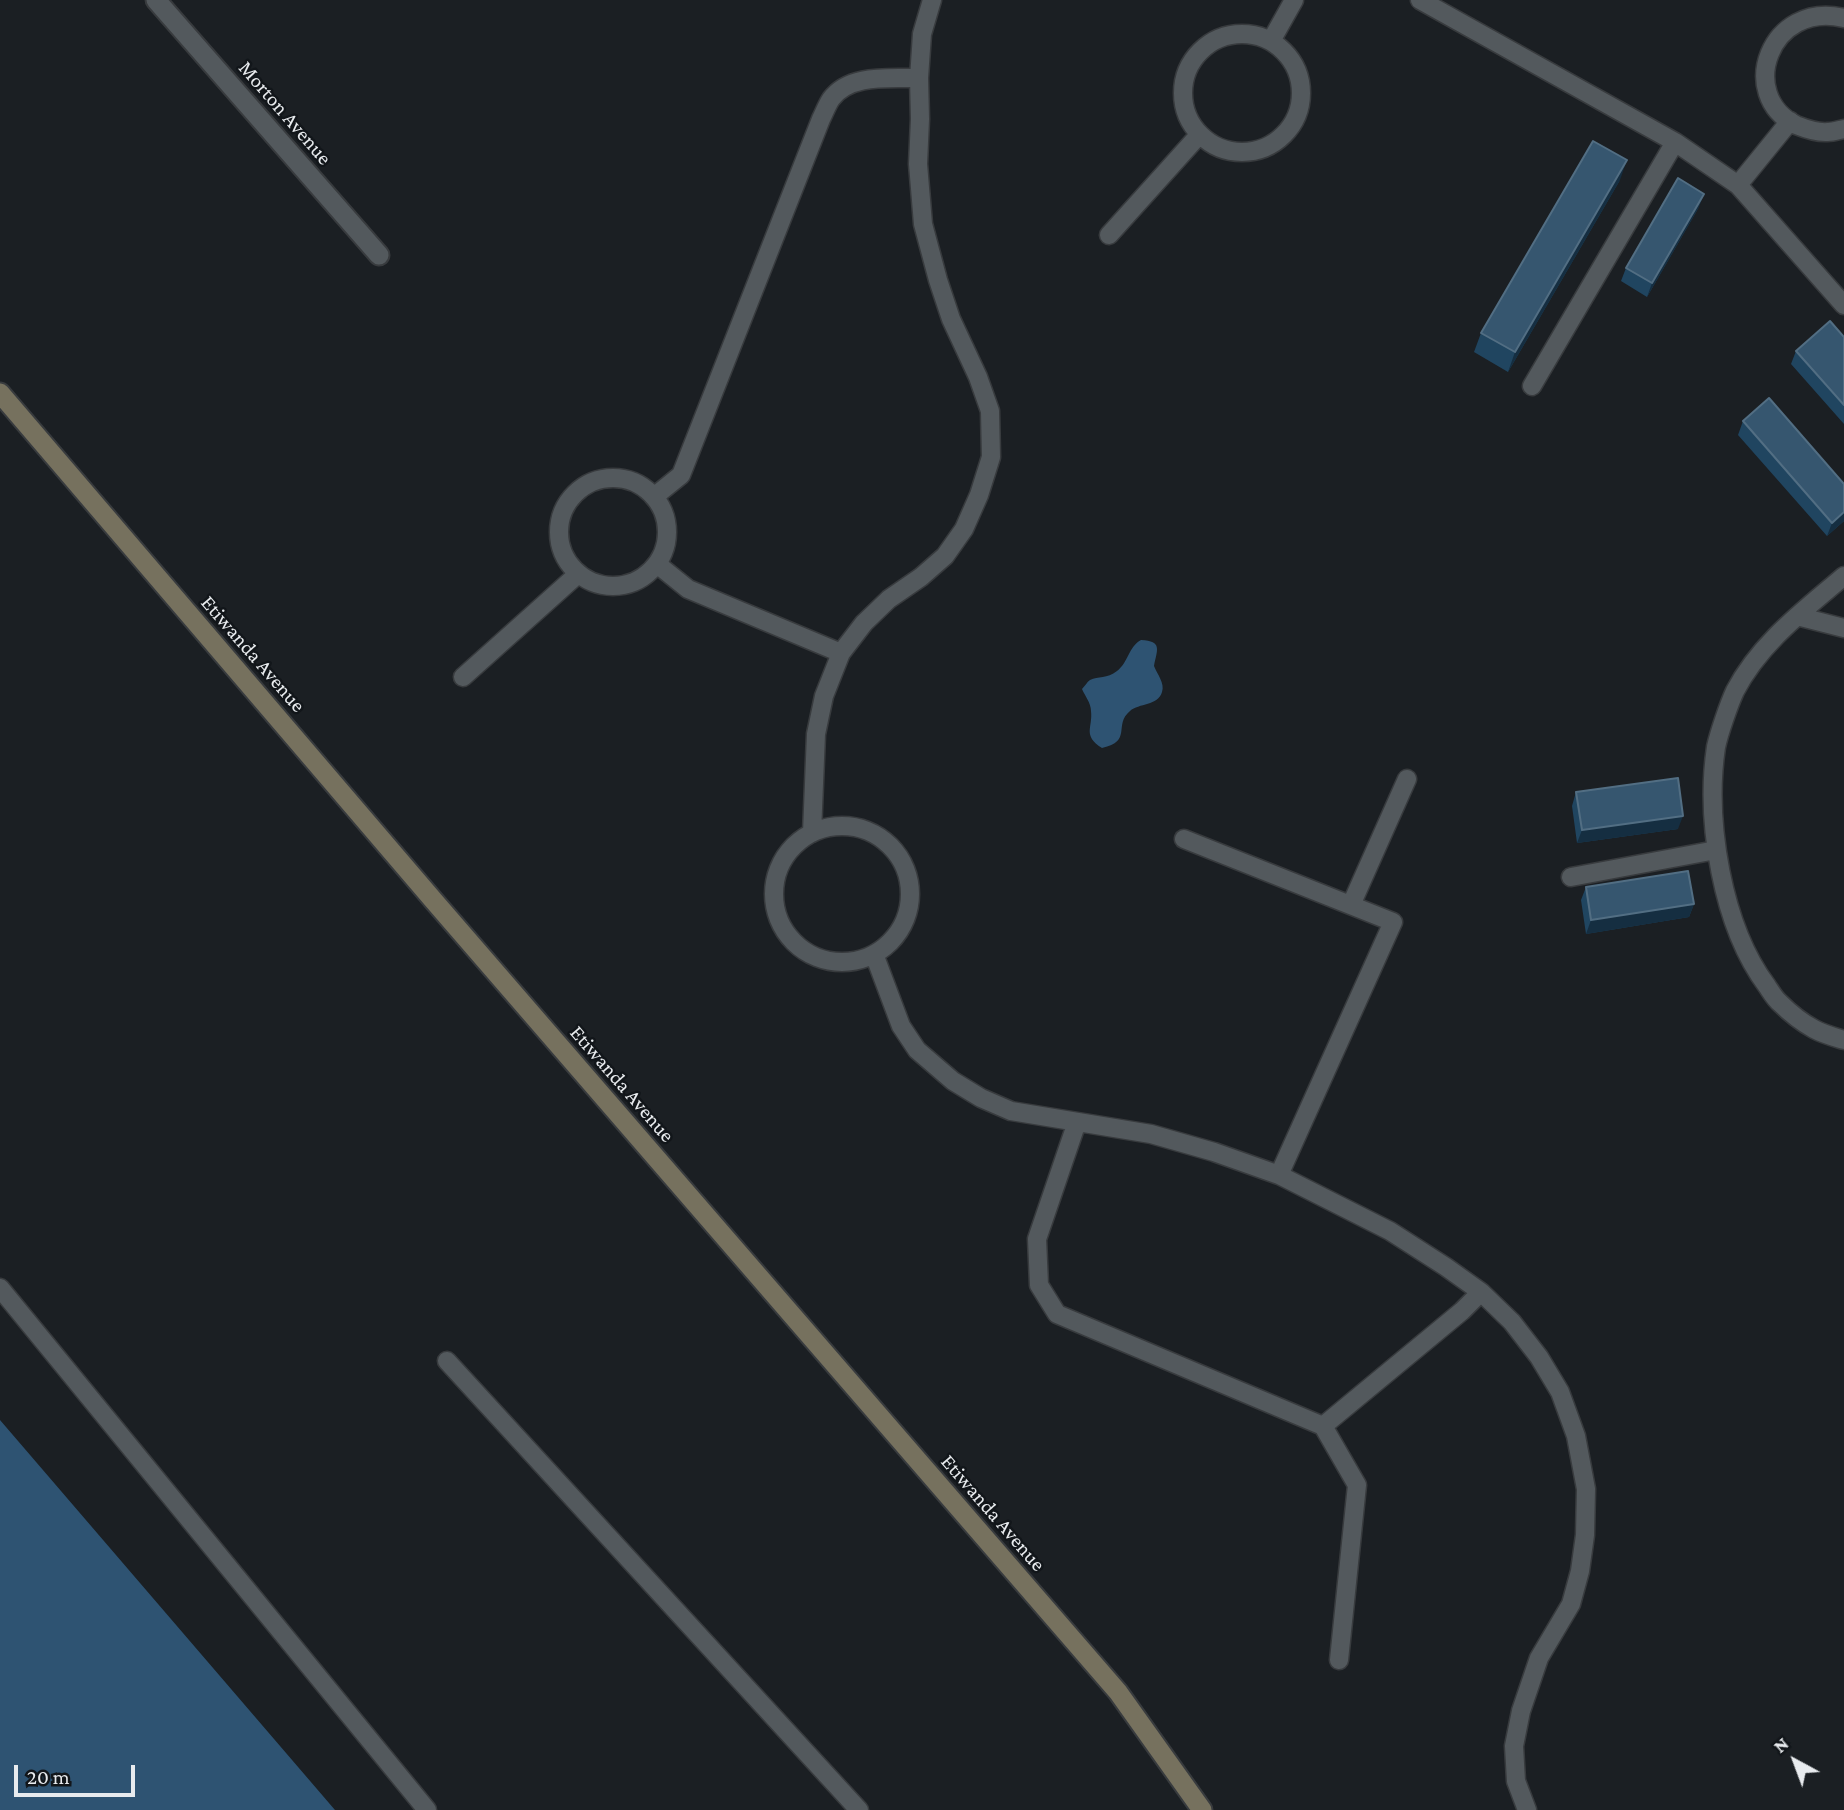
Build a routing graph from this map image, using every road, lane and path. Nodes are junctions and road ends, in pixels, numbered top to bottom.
1 (156, 0) edge
2 (932, 0) edge
3 (1294, 0) edge
4 (1420, 0) edge
5 (1844, 18) edge
6 (1271, 41) junction
7 (919, 78) junction
8 (1790, 121) junction
9 (1844, 129) edge
10 (1199, 135) junction
11 (1675, 142) junction
12 (1738, 185) junction
13 (1109, 235) dead end
14 (379, 255) dead end
15 (1844, 305) edge
16 (1532, 386) dead end
17 (0, 393) edge
18 (655, 496) junction
19 (657, 564) junction
20 (578, 574) junction
21 (1844, 576) edge
22 (1797, 616) junction
23 (1844, 628) edge
24 (841, 653) junction
25 (463, 677) dead end
26 (1406, 779) dead end
27 (812, 833) junction
28 (1184, 839) dead end
29 (1716, 850) junction
30 (1571, 877) dead end
31 (1351, 905) junction
32 (874, 954) junction
33 (1844, 1040) edge
34 (1077, 1122) junction
35 (1279, 1175) junction
36 (0, 1288) edge
37 (1481, 1292) junction
38 (447, 1361) dead end
39 (1323, 1426) junction
40 (1339, 1660) dead end
41 (427, 1810) edge
42 (859, 1810) edge
43 (1202, 1810) edge
44 (1527, 1810) edge

1 - 14 street, Morton Avenue
2 - 7 lane
3 - 6 lane
4 - 11 lane
5 - 8 lane
6 - 10 lane
6 - 10 lane
7 - 18 lane
7 - 24 lane
8 - 9 lane
8 - 12 lane
10 - 13 lane
11 - 12 lane
11 - 16 lane
12 - 15 lane
17 - 43 main road, Etiwanda Avenue
18 - 19 lane
18 - 20 lane
19 - 20 lane
19 - 24 lane
20 - 25 lane
21 - 22 lane
22 - 23 lane
22 - 29 lane
24 - 27 lane
26 - 31 lane
27 - 32 lane
27 - 32 lane
28 - 31 lane
29 - 30 lane
29 - 33 lane
31 - 35 lane
32 - 34 lane
34 - 35 lane
34 - 39 lane
35 - 37 lane
36 - 41 lane
37 - 39 lane
37 - 44 lane
38 - 42 lane
39 - 40 lane

